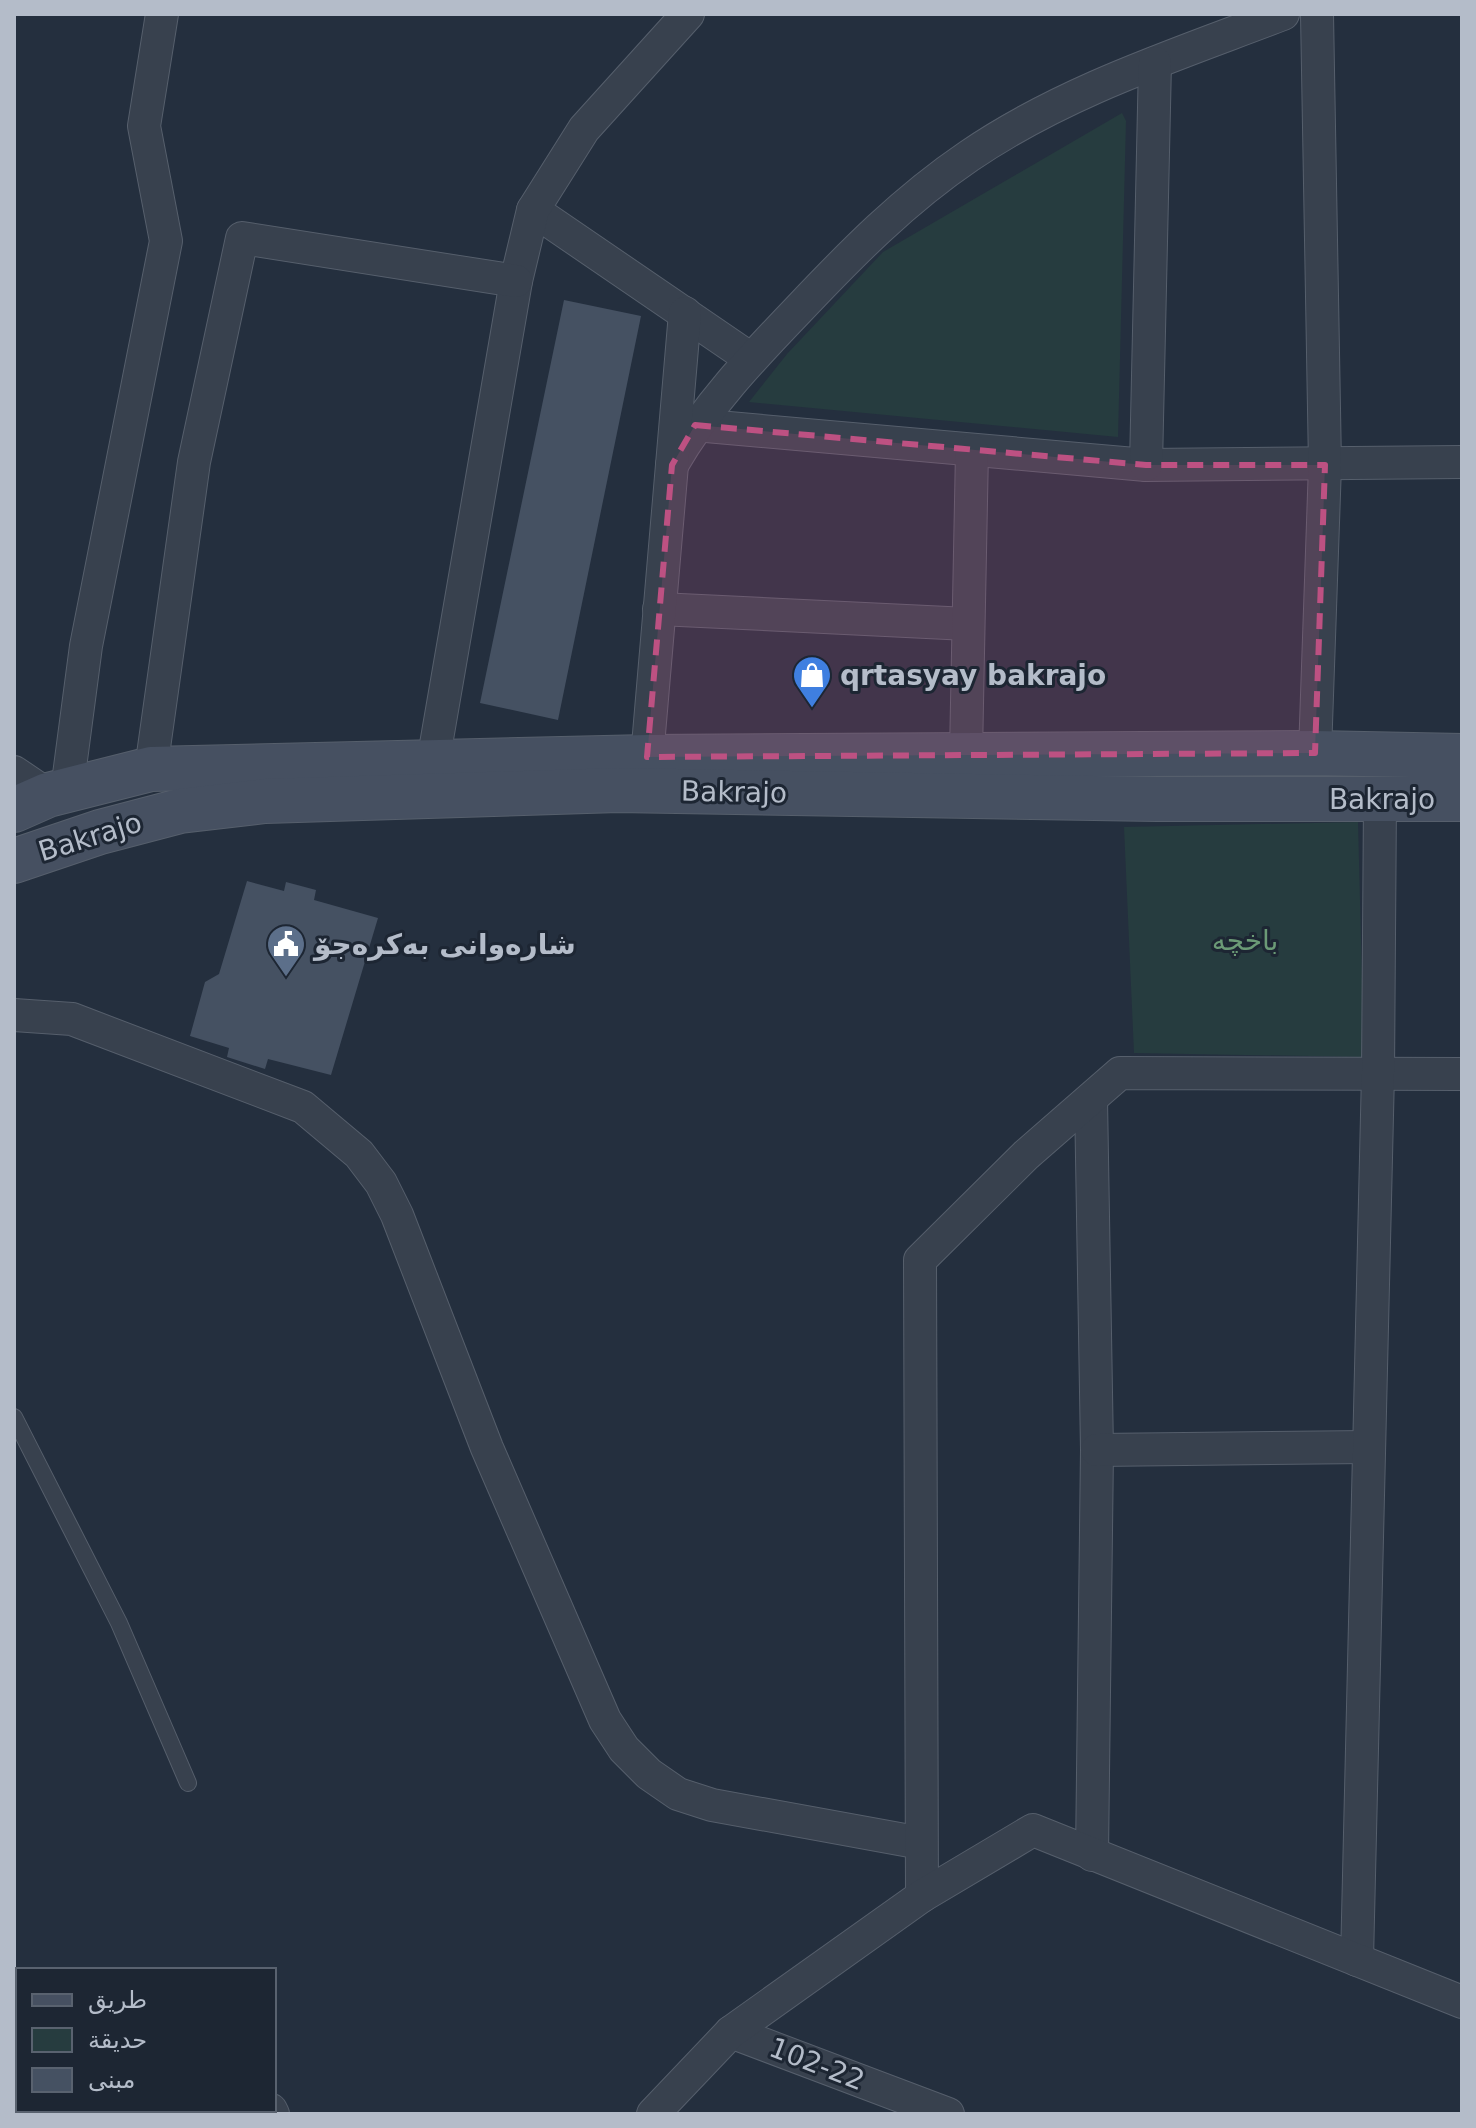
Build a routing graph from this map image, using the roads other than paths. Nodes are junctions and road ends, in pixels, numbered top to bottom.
1 (162, 14) edge
2 (688, 14) edge
3 (1283, 14) edge
4 (1317, 14) edge
5 (1155, 63) junction
6 (533, 210) junction
7 (516, 281) junction
8 (685, 313) junction
9 (751, 359) junction
10 (695, 425) junction
11 (972, 451) junction
12 (1462, 462) edge
13 (672, 465) junction
14 (1146, 465) junction
15 (1325, 465) junction
16 (659, 609) junction
17 (968, 624) junction
18 (1315, 753) junction
19 (966, 754) junction
20 (1462, 756) edge
21 (647, 757) junction
22 (433, 762) junction
23 (151, 769) junction
24 (36, 792) edge
25 (1380, 799) junction
26 (1462, 799) edge
27 (14, 861) edge
28 (14, 1015) edge
29 (1378, 1073) junction
30 (1462, 1074) edge
31 (1091, 1099) junction
32 (14, 1417) edge
33 (1367, 1447) junction
34 (1097, 1450) junction
35 (188, 1783) dead end
36 (921, 1843) junction
37 (1092, 1855) junction
38 (922, 1896) junction
39 (1357, 1960) junction
40 (1462, 2002) edge
41 (731, 2032) junction
42 (653, 2114) edge
43 (948, 2114) edge

1 - 24 street
2 - 6 street
3 - 5 street
4 - 15 street
5 - 9 street
5 - 14 street
6 - 7 street
6 - 8 street
7 - 22 street
7 - 23 street
8 - 9 street
8 - 13 street
9 - 10 street
10 - 11 street
10 - 13 street
11 - 14 street
11 - 17 street
12 - 15 street
13 - 16 street
14 - 15 street
15 - 18 street
16 - 17 street
16 - 21 street
17 - 19 street
18 - 19 street, Bakrajo
18 - 20 street, Bakrajo
19 - 21 street, Bakrajo
21 - 22 street, Bakrajo
22 - 23 street, Bakrajo
23 - 24 street, Bakrajo
25 - 26 street, Bakrajo
25 - 27 street, Bakrajo
25 - 29 street
28 - 36 street
29 - 30 street
29 - 31 street
29 - 33 street
31 - 34 street
31 - 36 street
32 - 35 lane
33 - 34 street
33 - 39 street
34 - 37 street
36 - 38 street
37 - 38 street
37 - 39 street
38 - 41 street
39 - 40 street
41 - 42 street
41 - 43 street, 102-22

